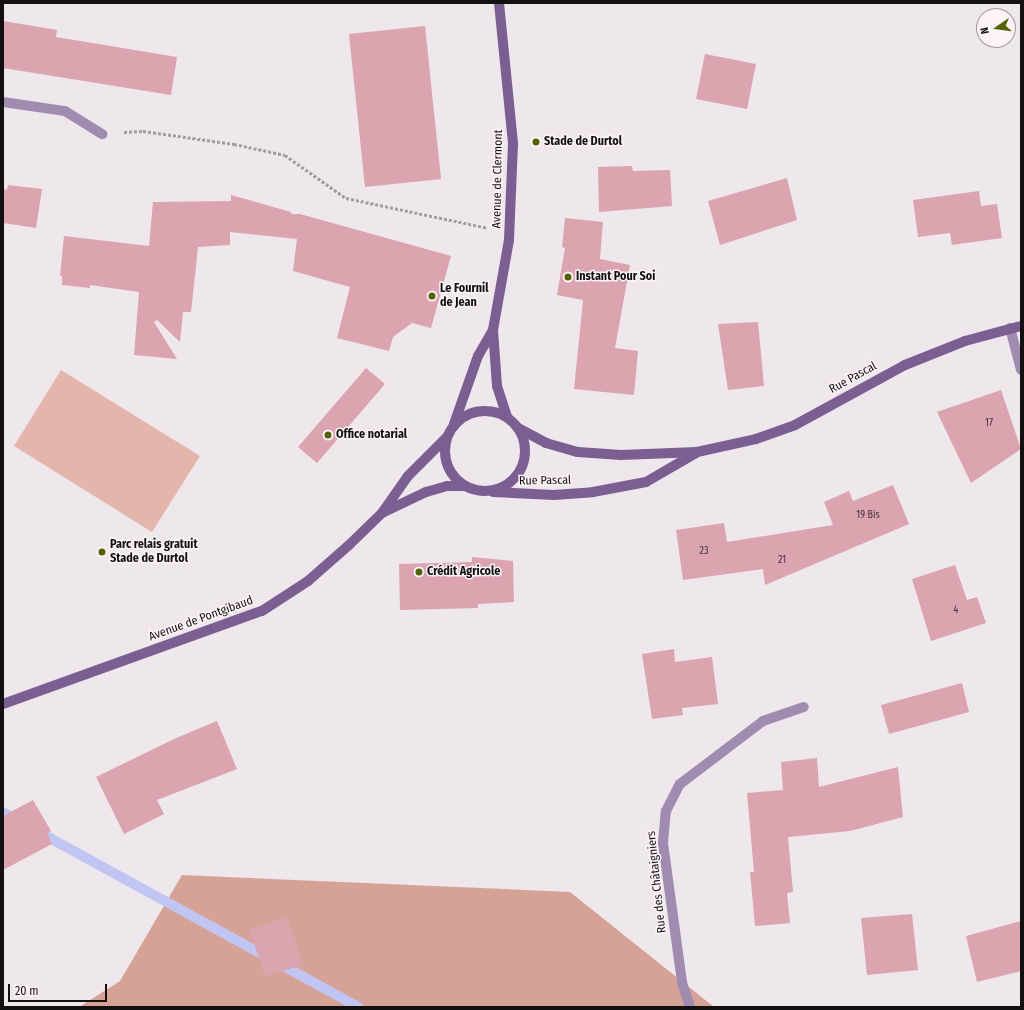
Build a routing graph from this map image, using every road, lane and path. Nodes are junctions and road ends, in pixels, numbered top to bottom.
1 (499, 3) edge
2 (3, 102) edge
3 (102, 134) joint
4 (510, 233) junction
5 (1021, 326) edge
6 (1010, 328) junction
7 (493, 330) junction
8 (1021, 370) edge
9 (507, 417) junction
10 (454, 424) junction
11 (518, 428) junction
12 (446, 437) junction
13 (697, 452) junction
14 (464, 486) junction
15 (481, 491) junction
16 (382, 513) junction
17 (3, 704) edge
18 (804, 707) dead end
19 (690, 1007) edge

1 - 4 main road, Avenue de Clermont
2 - 3 street
3 - 4 path
4 - 7 main road, Avenue de Clermont
5 - 6 main road, Rue Pascal
6 - 8 street
6 - 13 main road, Rue Pascal
7 - 9 main road, Avenue de Clermont
7 - 10 main road, Avenue de Clermont
9 - 10 main road
9 - 11 main road
10 - 12 main road
11 - 13 main road, Rue Pascal
11 - 15 main road
12 - 14 main road
12 - 16 main road, Avenue de Pontgibaud
13 - 15 main road, Rue Pascal
14 - 15 main road
14 - 16 main road, Avenue de Pontgibaud
16 - 17 main road, Avenue de Pontgibaud
18 - 19 street, Rue des Châtaigniers

